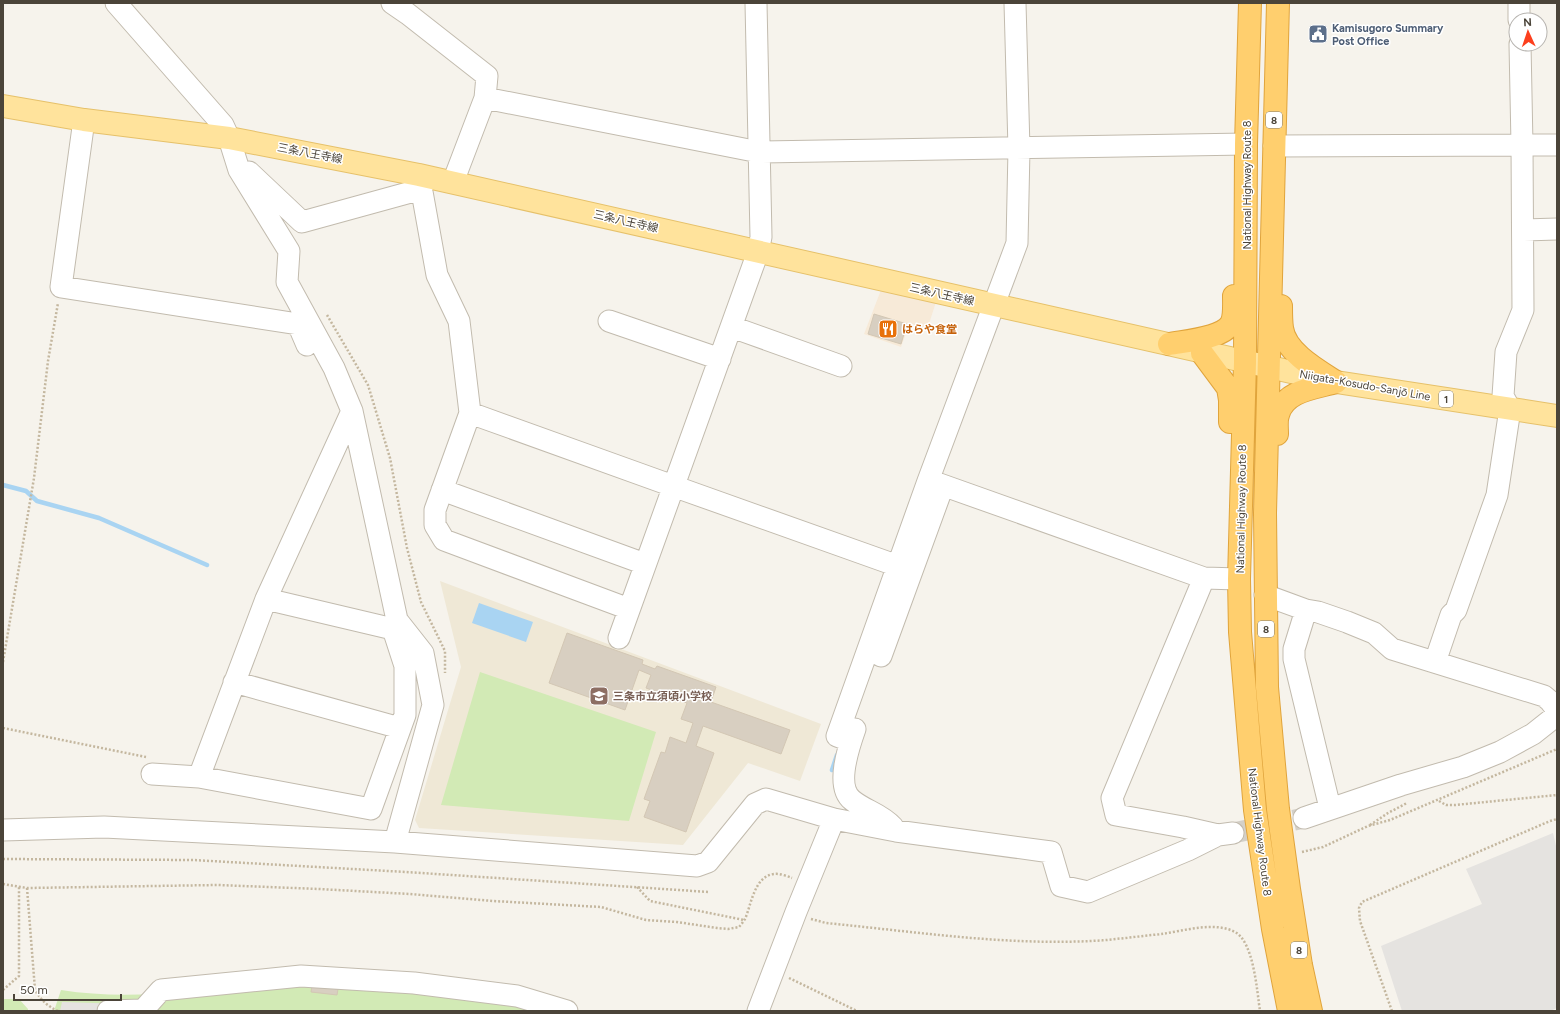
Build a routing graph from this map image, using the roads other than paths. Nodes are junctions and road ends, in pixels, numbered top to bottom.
1 (116, 3) edge
2 (756, 3) edge
3 (1015, 3) edge
4 (1250, 3) edge
5 (1278, 3) edge
6 (406, 7) edge
7 (1520, 52) edge
8 (485, 98) junction
9 (3, 106) edge
10 (84, 120) junction
11 (229, 138) junction
12 (1246, 144) junction
13 (1522, 145) junction
14 (1557, 145) edge
15 (1274, 146) junction
16 (1019, 149) junction
17 (759, 152) junction
18 (239, 170) junction
19 (421, 182) junction
20 (453, 182) junction
21 (1247, 206) junction
22 (1557, 229) edge
23 (1523, 230) junction
24 (1271, 238) junction
25 (758, 252) junction
26 (994, 306) junction
27 (609, 321) dead end
28 (732, 327) junction
29 (1169, 344) junction
30 (1202, 353) junction
31 (720, 359) junction
32 (1245, 362) junction
33 (841, 366) dead end
34 (1268, 367) junction
35 (334, 368) junction
36 (1336, 382) junction
37 (1510, 409) junction
38 (352, 411) junction
39 (470, 412) junction
40 (1557, 416) edge
41 (1242, 480) junction
42 (936, 483) junction
43 (673, 486) junction
44 (442, 490) junction
45 (1265, 513) junction
46 (645, 564) junction
47 (898, 566) junction
48 (1204, 578) junction
49 (1239, 579) junction
50 (1265, 596) junction
51 (266, 599) junction
52 (629, 609) junction
53 (1306, 610) junction
54 (395, 624) junction
55 (619, 638) dead end
56 (1435, 662) junction
57 (234, 682) junction
58 (1557, 710) edge
59 (1557, 715) edge
60 (400, 728) junction
61 (850, 741) junction
62 (152, 774) road end
63 (198, 777) junction
64 (1330, 808) junction
65 (1304, 818) tunnel mouth
66 (834, 820) junction
67 (3, 830) edge
68 (896, 830) junction
69 (395, 842) junction
70 (108, 1011) edge
71 (567, 1011) edge
72 (758, 1011) edge
73 (1289, 1011) edge
74 (1311, 1011) edge

1 - 11 street
2 - 17 street
3 - 16 street
4 - 12 highway, National Highway Route 8 / 8
5 - 15 highway, National Highway Route 8 / 8
6 - 8 street
7 - 13 street
8 - 17 street
8 - 20 street
9 - 10 main road, 三条八王寺線
10 - 11 main road, 三条八王寺線
10 - 35 street
11 - 18 street
11 - 19 main road, 三条八王寺線
12 - 16 street
12 - 21 highway, National Highway Route 8 / 8
13 - 14 street
13 - 15 street
13 - 23 street
15 - 24 highway, National Highway Route 8 / 8
16 - 17 street
16 - 26 street
17 - 25 street
18 - 19 street
18 - 35 street
19 - 20 main road, 三条八王寺線
19 - 39 street
20 - 25 main road, 三条八王寺線
21 - 29 highway
21 - 32 highway, National Highway Route 8 / 8
22 - 23 street
23 - 37 street
24 - 34 highway, National Highway Route 8 / 8
24 - 36 highway
25 - 26 main road, 三条八王寺線
25 - 28 street
26 - 29 main road, 三条八王寺線
26 - 42 street
27 - 31 street
28 - 31 street
28 - 33 street
29 - 30 main road, 三条八王寺線
30 - 32 main road, 三条八王寺線
30 - 41 highway
31 - 43 street
32 - 34 main road, Niigata-Kosudo-Sanjō Line / 1
32 - 41 highway, National Highway Route 8 / 8
34 - 36 main road, Niigata-Kosudo-Sanjō Line / 1
34 - 45 highway, National Highway Route 8 / 8
35 - 38 street
36 - 37 main road, Niigata-Kosudo-Sanjō Line / 1
36 - 45 highway
37 - 40 main road, Niigata-Kosudo-Sanjō Line / 1
37 - 56 street
38 - 51 street
38 - 54 street
39 - 43 street
39 - 44 street
41 - 49 highway, National Highway Route 8 / 8
42 - 47 street
42 - 48 street
42 - 61 street
43 - 46 street
43 - 47 street
44 - 46 street
44 - 52 street
45 - 50 highway, National Highway Route 8 / 8
46 - 52 street
47 - 61 street
48 - 49 street
48 - 68 street
49 - 73 highway, National Highway Route 8 / 8
50 - 53 street
50 - 74 highway, National Highway Route 8 / 8
51 - 54 street
51 - 57 street
52 - 55 street
53 - 56 street
53 - 64 street
54 - 60 street
54 - 69 street
56 - 58 street
57 - 60 street
57 - 63 street
59 - 64 street
60 - 63 street
61 - 68 street
62 - 63 street
64 - 65 street
66 - 68 street
66 - 69 street
66 - 72 street
67 - 69 street
70 - 71 street

